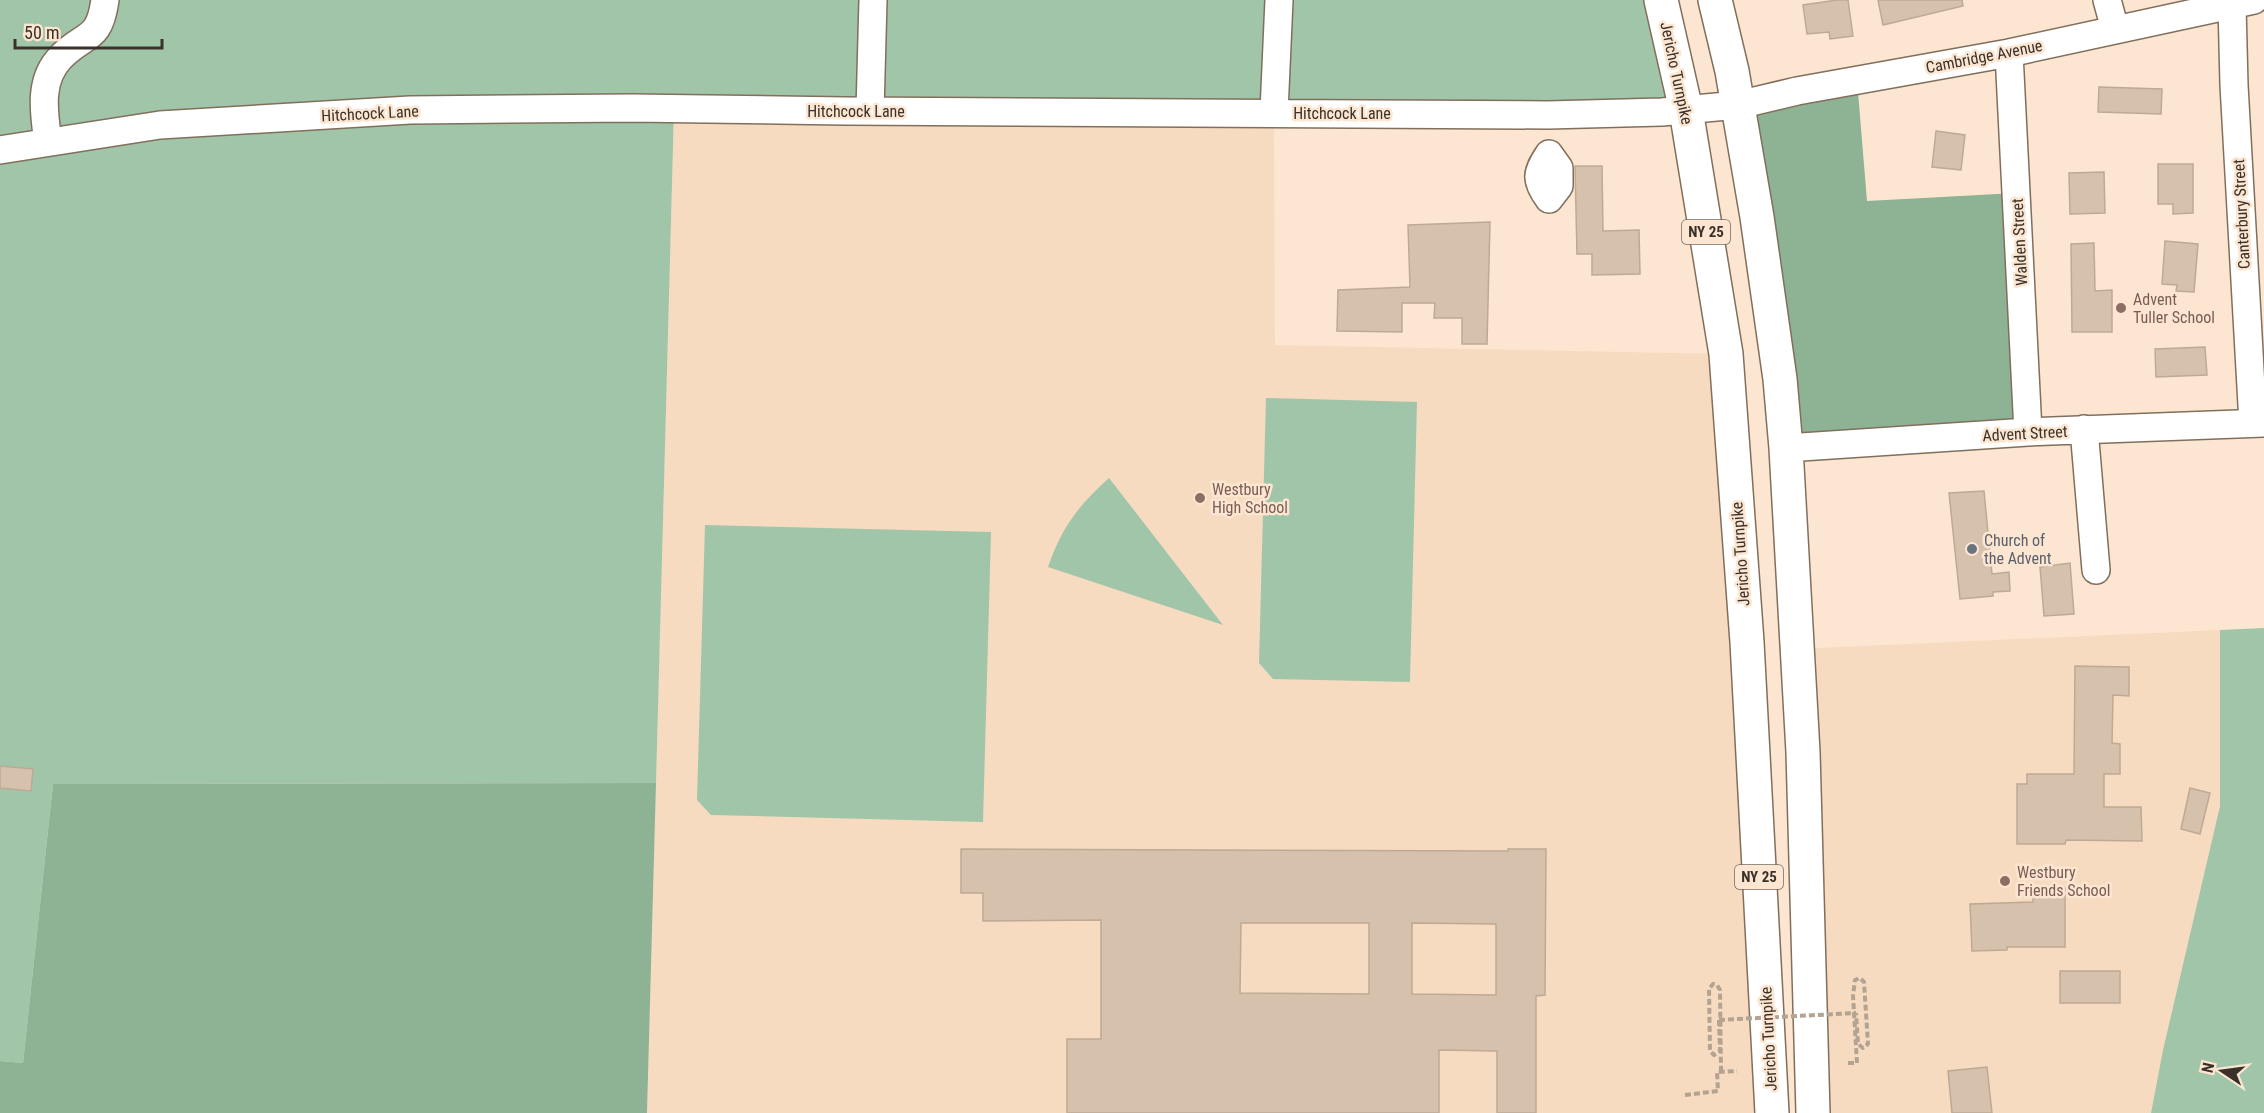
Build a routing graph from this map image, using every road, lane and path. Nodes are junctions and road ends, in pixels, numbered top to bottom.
1 (105, 0) edge
2 (873, 0) edge
3 (1279, 0) edge
4 (1660, 0) edge
5 (1715, 0) edge
6 (2107, 0) edge
7 (2243, 2) edge
8 (2115, 29) junction
9 (2009, 52) junction
10 (1713, 107) junction
11 (870, 111) junction
12 (1274, 112) junction
13 (1548, 114) junction
14 (48, 142) junction
15 (0, 150) edge
16 (1549, 154) dead end
17 (2258, 423) edge
18 (2084, 429) junction
19 (2028, 432) junction
20 (1786, 448) junction
21 (2096, 570) dead end
22 (1797, 639) junction
23 (1747, 642) junction
24 (1848, 1063) dead end
25 (1721, 1071) junction
26 (1737, 1071) dead end
27 (1685, 1095) dead end
28 (1772, 1113) edge
29 (1813, 1113) edge

1 - 14 street
2 - 11 street
3 - 12 street
4 - 10 main road, Jericho Turnpike / NY 25
5 - 10 main road, Jericho Turnpike / NY 25
6 - 8 street
7 - 8 street, Cambridge Avenue
7 - 17 street, Canterbury Street
8 - 9 street, Cambridge Avenue
9 - 10 street, Cambridge Avenue
9 - 19 street, Walden Street
10 - 13 street, Hitchcock Lane
10 - 20 main road, Jericho Turnpike / NY 25
10 - 23 main road, Jericho Turnpike / NY 25
11 - 12 street, Hitchcock Lane
11 - 14 street, Hitchcock Lane
12 - 13 street, Hitchcock Lane
13 - 16 street
14 - 15 street, Hitchcock Lane
17 - 18 street, Advent Street
18 - 19 street, Advent Street
18 - 21 street
19 - 20 street, Advent Street
20 - 22 main road, Jericho Turnpike / NY 25
22 - 23 main road
22 - 29 main road, Jericho Turnpike / NY 25
23 - 28 main road, Jericho Turnpike / NY 25
24 - 25 path, bridge
25 - 26 path
25 - 27 path

